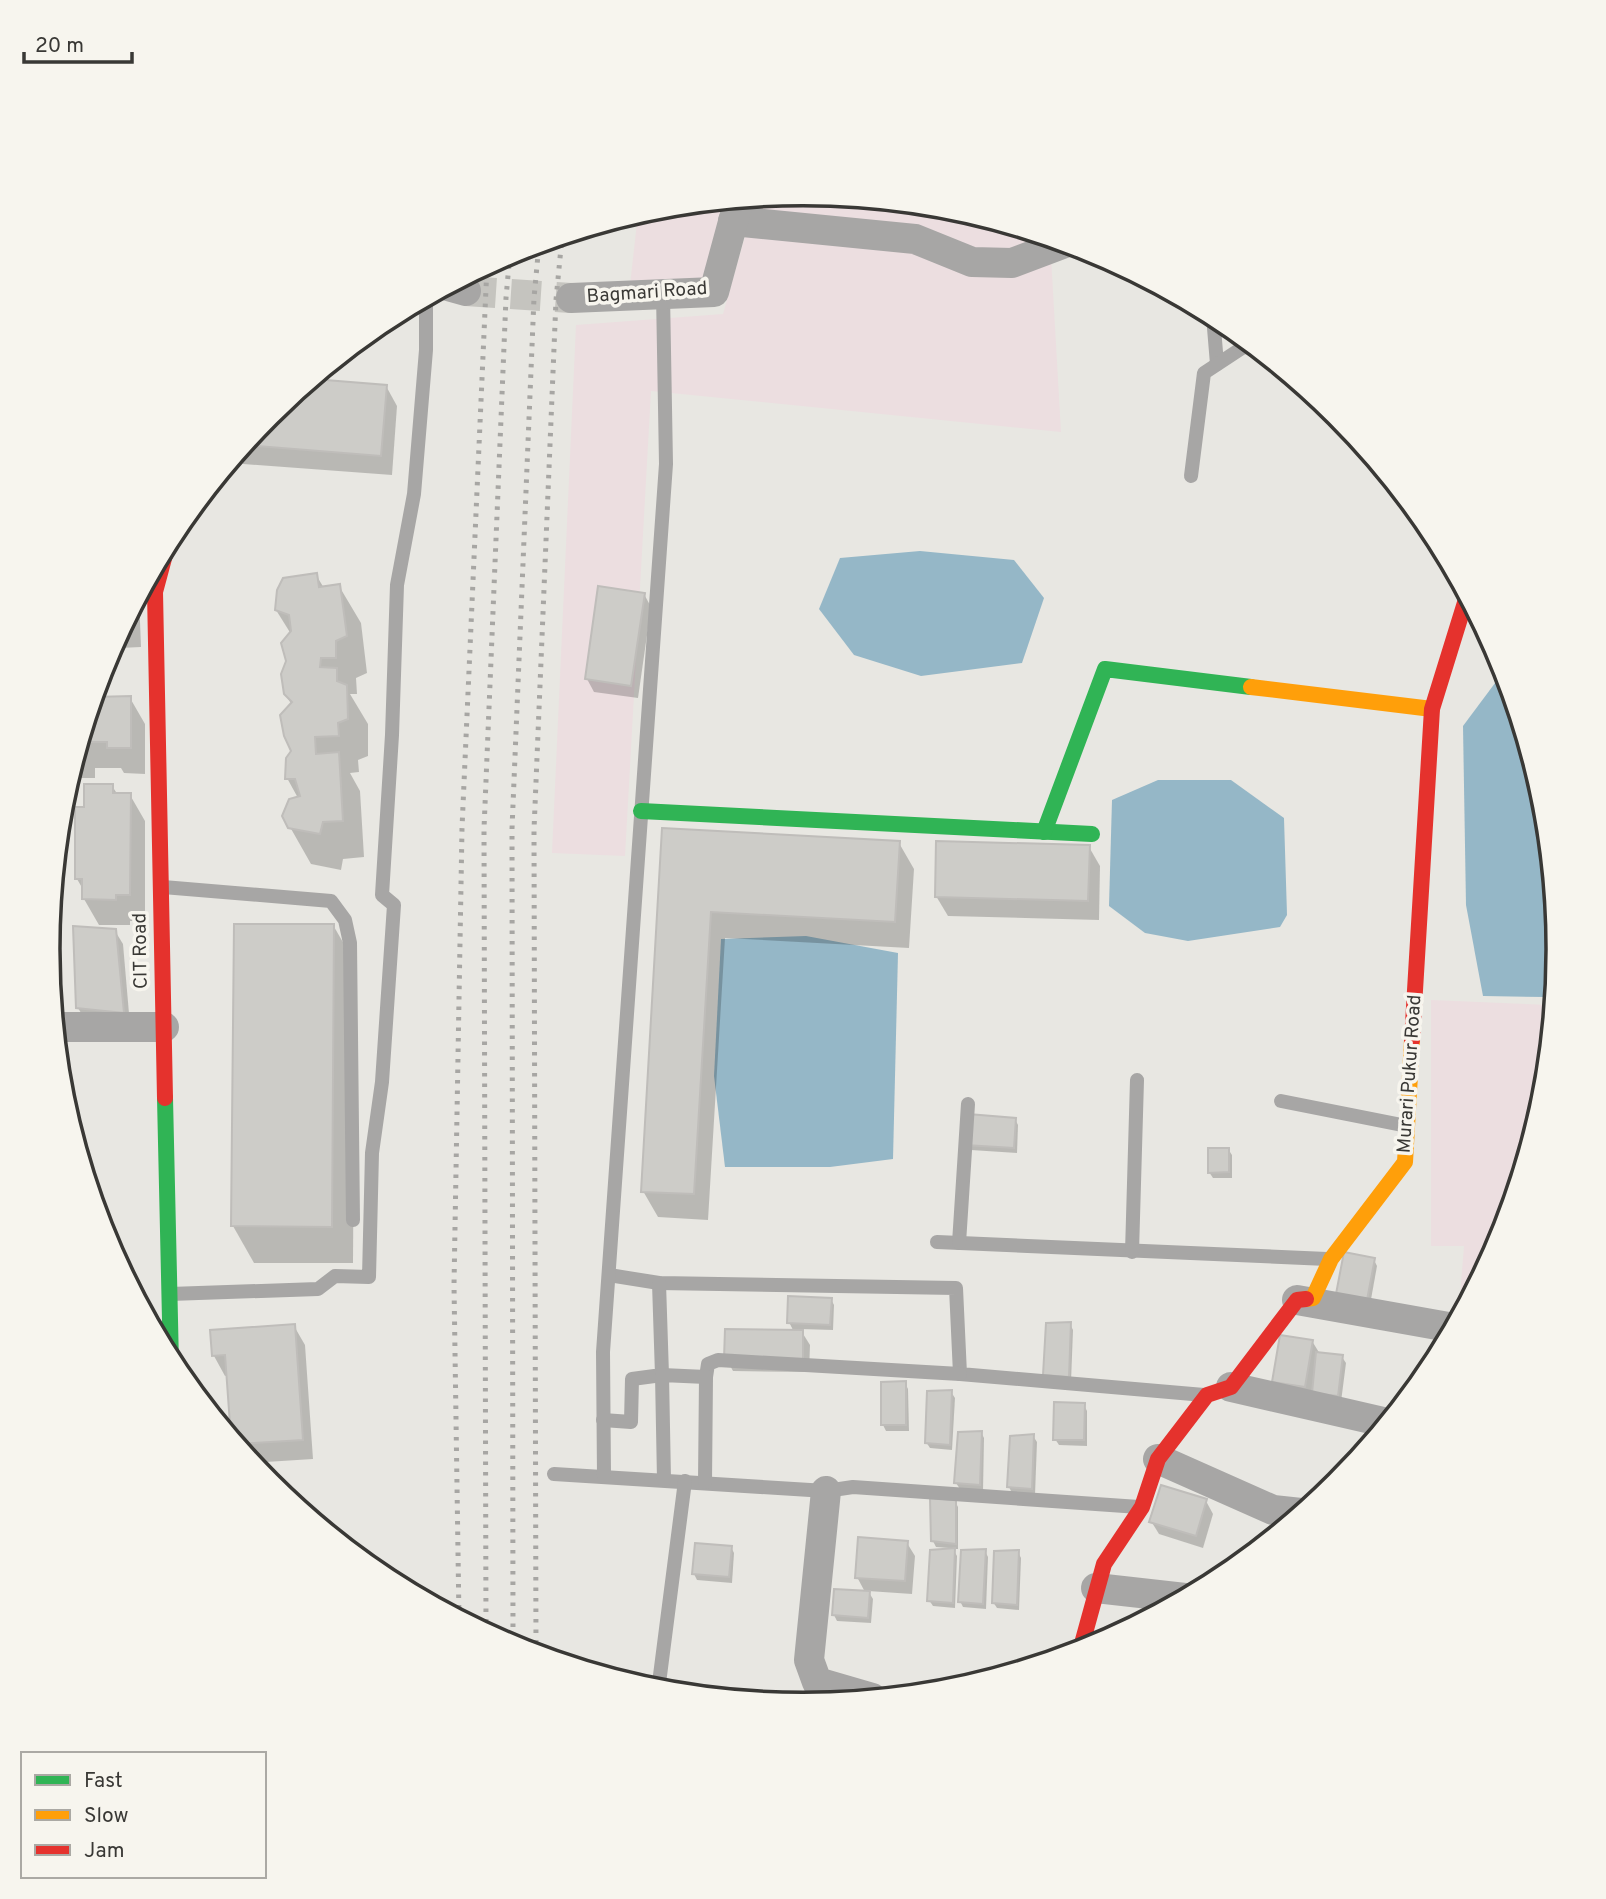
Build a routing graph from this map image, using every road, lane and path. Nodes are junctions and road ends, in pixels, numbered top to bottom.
1 (736, 210) edge
2 (1051, 248) edge
3 (663, 294) junction
4 (571, 298) tunnel mouth
5 (426, 309) edge
6 (1214, 330) edge
7 (1241, 349) edge
8 (1217, 364) junction
9 (1191, 476) dead end
10 (159, 579) edge
11 (1463, 608) edge
12 (1432, 709) junction
13 (641, 811) junction
14 (1044, 832) junction
15 (1092, 834) dead end
16 (161, 887) junction
17 (64, 1027) edge
18 (164, 1027) junction
19 (1137, 1080) dead end
20 (1281, 1101) dead end
21 (968, 1104) dead end
22 (1408, 1126) junction
23 (353, 1220) dead end
24 (937, 1242) dead end
25 (959, 1243) junction
26 (1132, 1252) junction
27 (1331, 1259) junction
28 (609, 1275) junction
29 (659, 1283) junction
30 (170, 1294) junction
31 (1297, 1300) junction
32 (1444, 1326) edge
33 (171, 1341) edge
34 (960, 1374) junction
35 (662, 1375) junction
36 (706, 1377) junction
37 (1219, 1391) junction
38 (603, 1420) junction
39 (1377, 1421) edge
40 (1158, 1459) junction
41 (554, 1474) dead end
42 (604, 1476) junction
43 (664, 1480) junction
44 (685, 1481) junction
45 (705, 1482) junction
46 (826, 1491) junction
47 (1142, 1507) junction
48 (1289, 1512) edge
49 (1096, 1588) junction
50 (1169, 1596) edge
51 (1083, 1638) edge
52 (660, 1679) edge
53 (844, 1691) edge

1 - 2 street
1 - 3 street, Bagmari Road
3 - 4 street, Bagmari Road
3 - 13 lane
5 - 30 lane
6 - 8 lane
7 - 8 lane
8 - 9 lane
10 - 16 street, CIT Road
11 - 12 street, Murari Pukur Road
12 - 14 street
12 - 22 street, Murari Pukur Road
13 - 14 street
13 - 28 lane
14 - 15 street
16 - 18 street, CIT Road
16 - 23 lane
17 - 18 street
18 - 30 street, CIT Road
19 - 26 lane
20 - 22 lane
21 - 25 lane
22 - 27 street, Murari Pukur Road
24 - 25 lane
25 - 26 lane
26 - 27 lane
27 - 31 street, Murari Pukur Road
28 - 29 lane
28 - 38 lane
29 - 34 lane
29 - 35 lane
30 - 33 street, CIT Road
31 - 32 street
31 - 37 street, Murari Pukur Road
34 - 36 lane
34 - 37 lane
35 - 36 lane
35 - 38 lane
35 - 43 lane
36 - 45 lane
37 - 39 street
37 - 40 street, Murari Pukur Road
38 - 42 lane
40 - 47 street, Murari Pukur Road
40 - 48 street
41 - 42 lane
42 - 43 lane
43 - 44 lane
44 - 45 lane
44 - 52 lane
45 - 46 lane
46 - 47 lane
46 - 53 street
47 - 49 street, Murari Pukur Road
49 - 50 street
49 - 51 street, Murari Pukur Road

